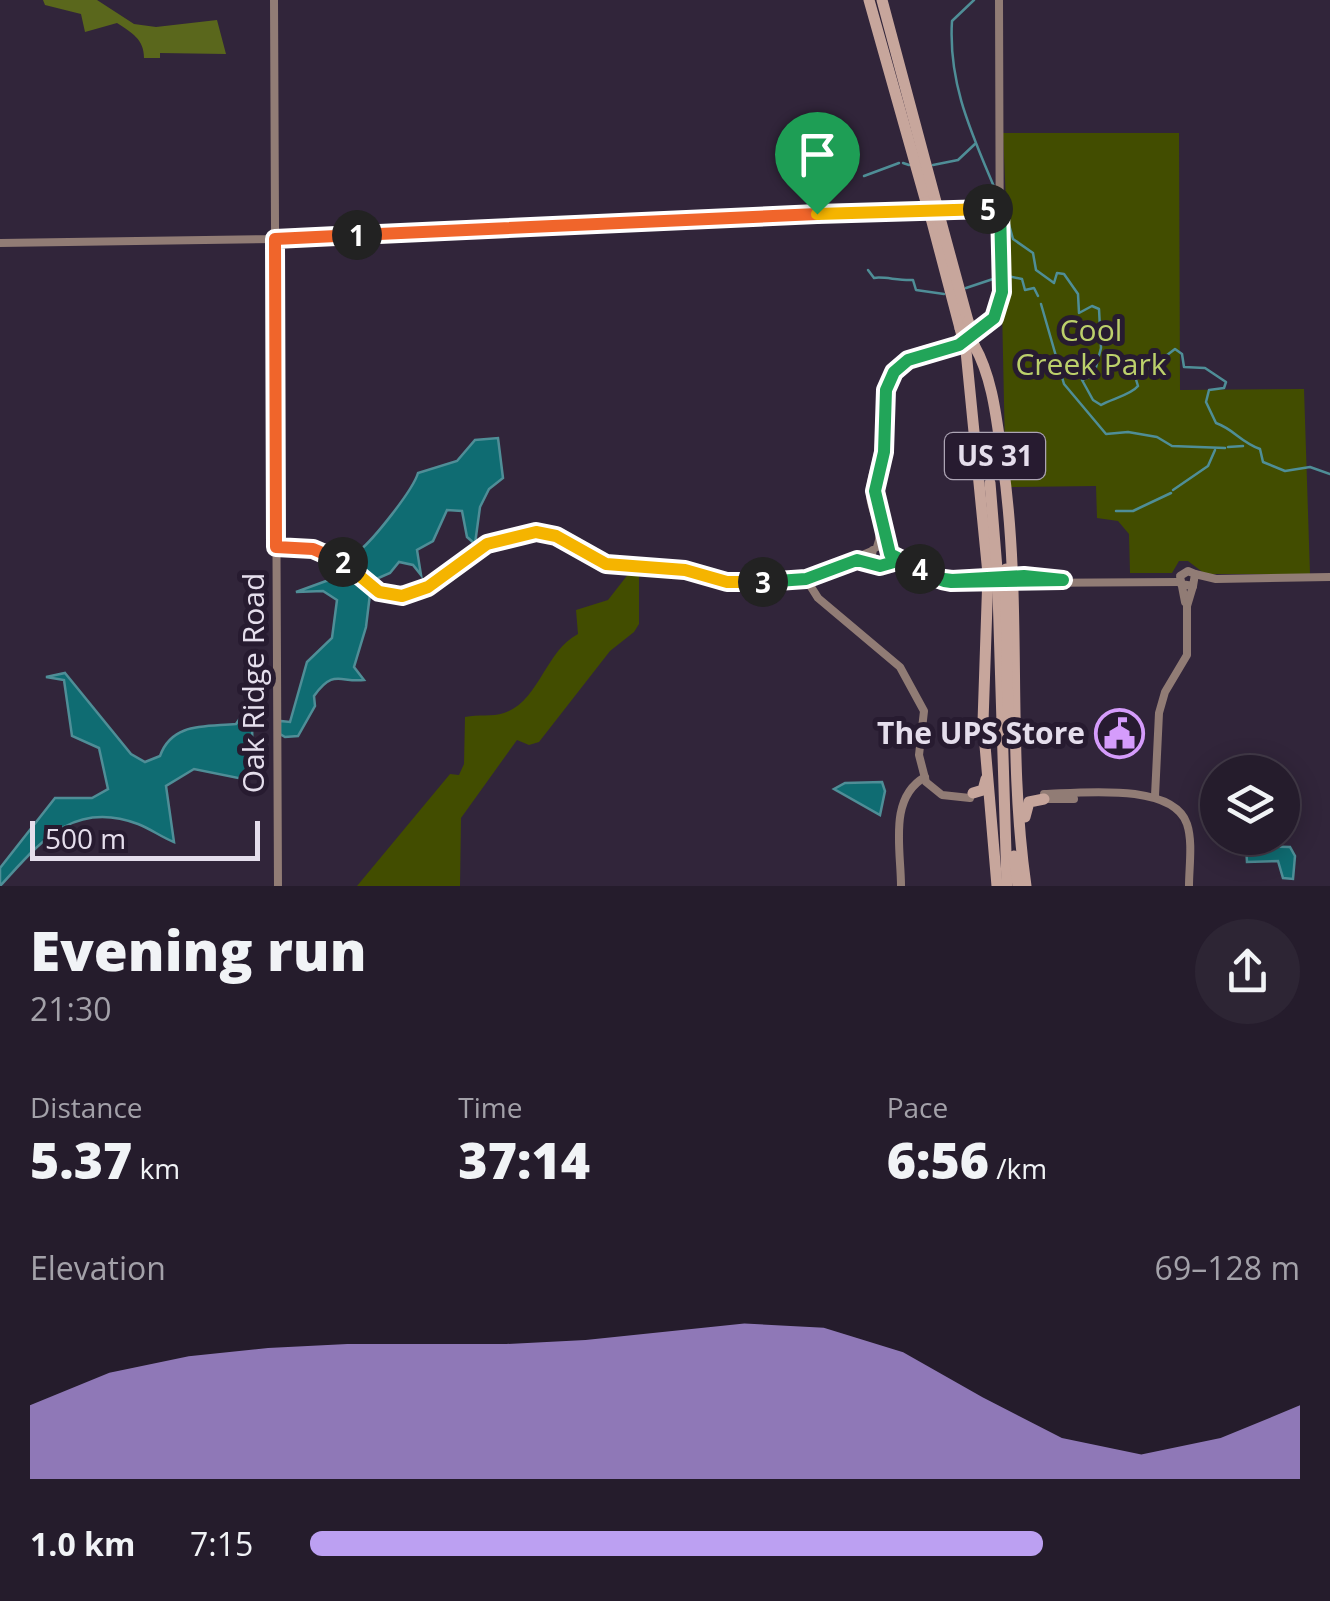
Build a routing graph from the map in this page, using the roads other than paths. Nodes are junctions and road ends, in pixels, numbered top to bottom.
1 (274, 0) edge
2 (866, 0) edge
3 (884, 0) edge
4 (1000, 0) edge
5 (931, 202) junction
6 (1000, 203) junction
7 (275, 239) junction
8 (0, 243) edge
9 (972, 343) junction
10 (276, 547) junction
11 (874, 549) junction
12 (889, 556) junction
13 (857, 560) junction
14 (874, 564) junction
15 (1195, 574) junction
16 (1330, 577) edge
17 (1216, 578) junction
18 (806, 579) junction
19 (1001, 580) junction
20 (1181, 580) junction
21 (1193, 585) junction
22 (1187, 606) junction
23 (988, 616) junction
24 (1016, 705) junction
25 (986, 755) junction
26 (925, 776) junction
27 (1021, 776) junction
28 (972, 796) junction
29 (1044, 796) junction
30 (1155, 796) junction
31 (998, 814) junction
32 (1026, 837) junction
33 (278, 886) edge
34 (901, 886) edge
35 (997, 886) edge
36 (1007, 886) edge
37 (1018, 886) edge
38 (1029, 886) edge
39 (1190, 886) edge

1 - 7 street, Oak Ridge Road
2 - 5 highway, US 31
3 - 5 highway, US 31
4 - 6 street
5 - 9 highway, US 31, bridge
6 - 7 street
6 - 9 street
7 - 8 street
7 - 10 street, Oak Ridge Road
9 - 11 street
9 - 12 street
9 - 19 highway
9 - 19 highway, US 31
10 - 18 street
10 - 33 street, Oak Ridge Road
11 - 12 street
11 - 13 street
11 - 14 street
12 - 14 street
12 - 19 street
13 - 14 street
13 - 18 street
15 - 17 street
15 - 20 street
15 - 21 street
16 - 17 street
17 - 21 street
18 - 26 street
19 - 20 street
19 - 23 highway
19 - 24 highway
19 - 31 highway, US 31
19 - 37 highway, US 31
20 - 21 street
20 - 22 street
21 - 22 street
22 - 30 street
23 - 25 highway
23 - 31 highway
24 - 27 highway
24 - 38 highway
25 - 28 highway
25 - 31 highway
26 - 28 street
26 - 34 street
27 - 29 highway
27 - 32 highway
28 - 31 highway
29 - 30 street
29 - 32 highway
30 - 39 street
31 - 35 highway
31 - 36 highway, US 31
32 - 38 highway

